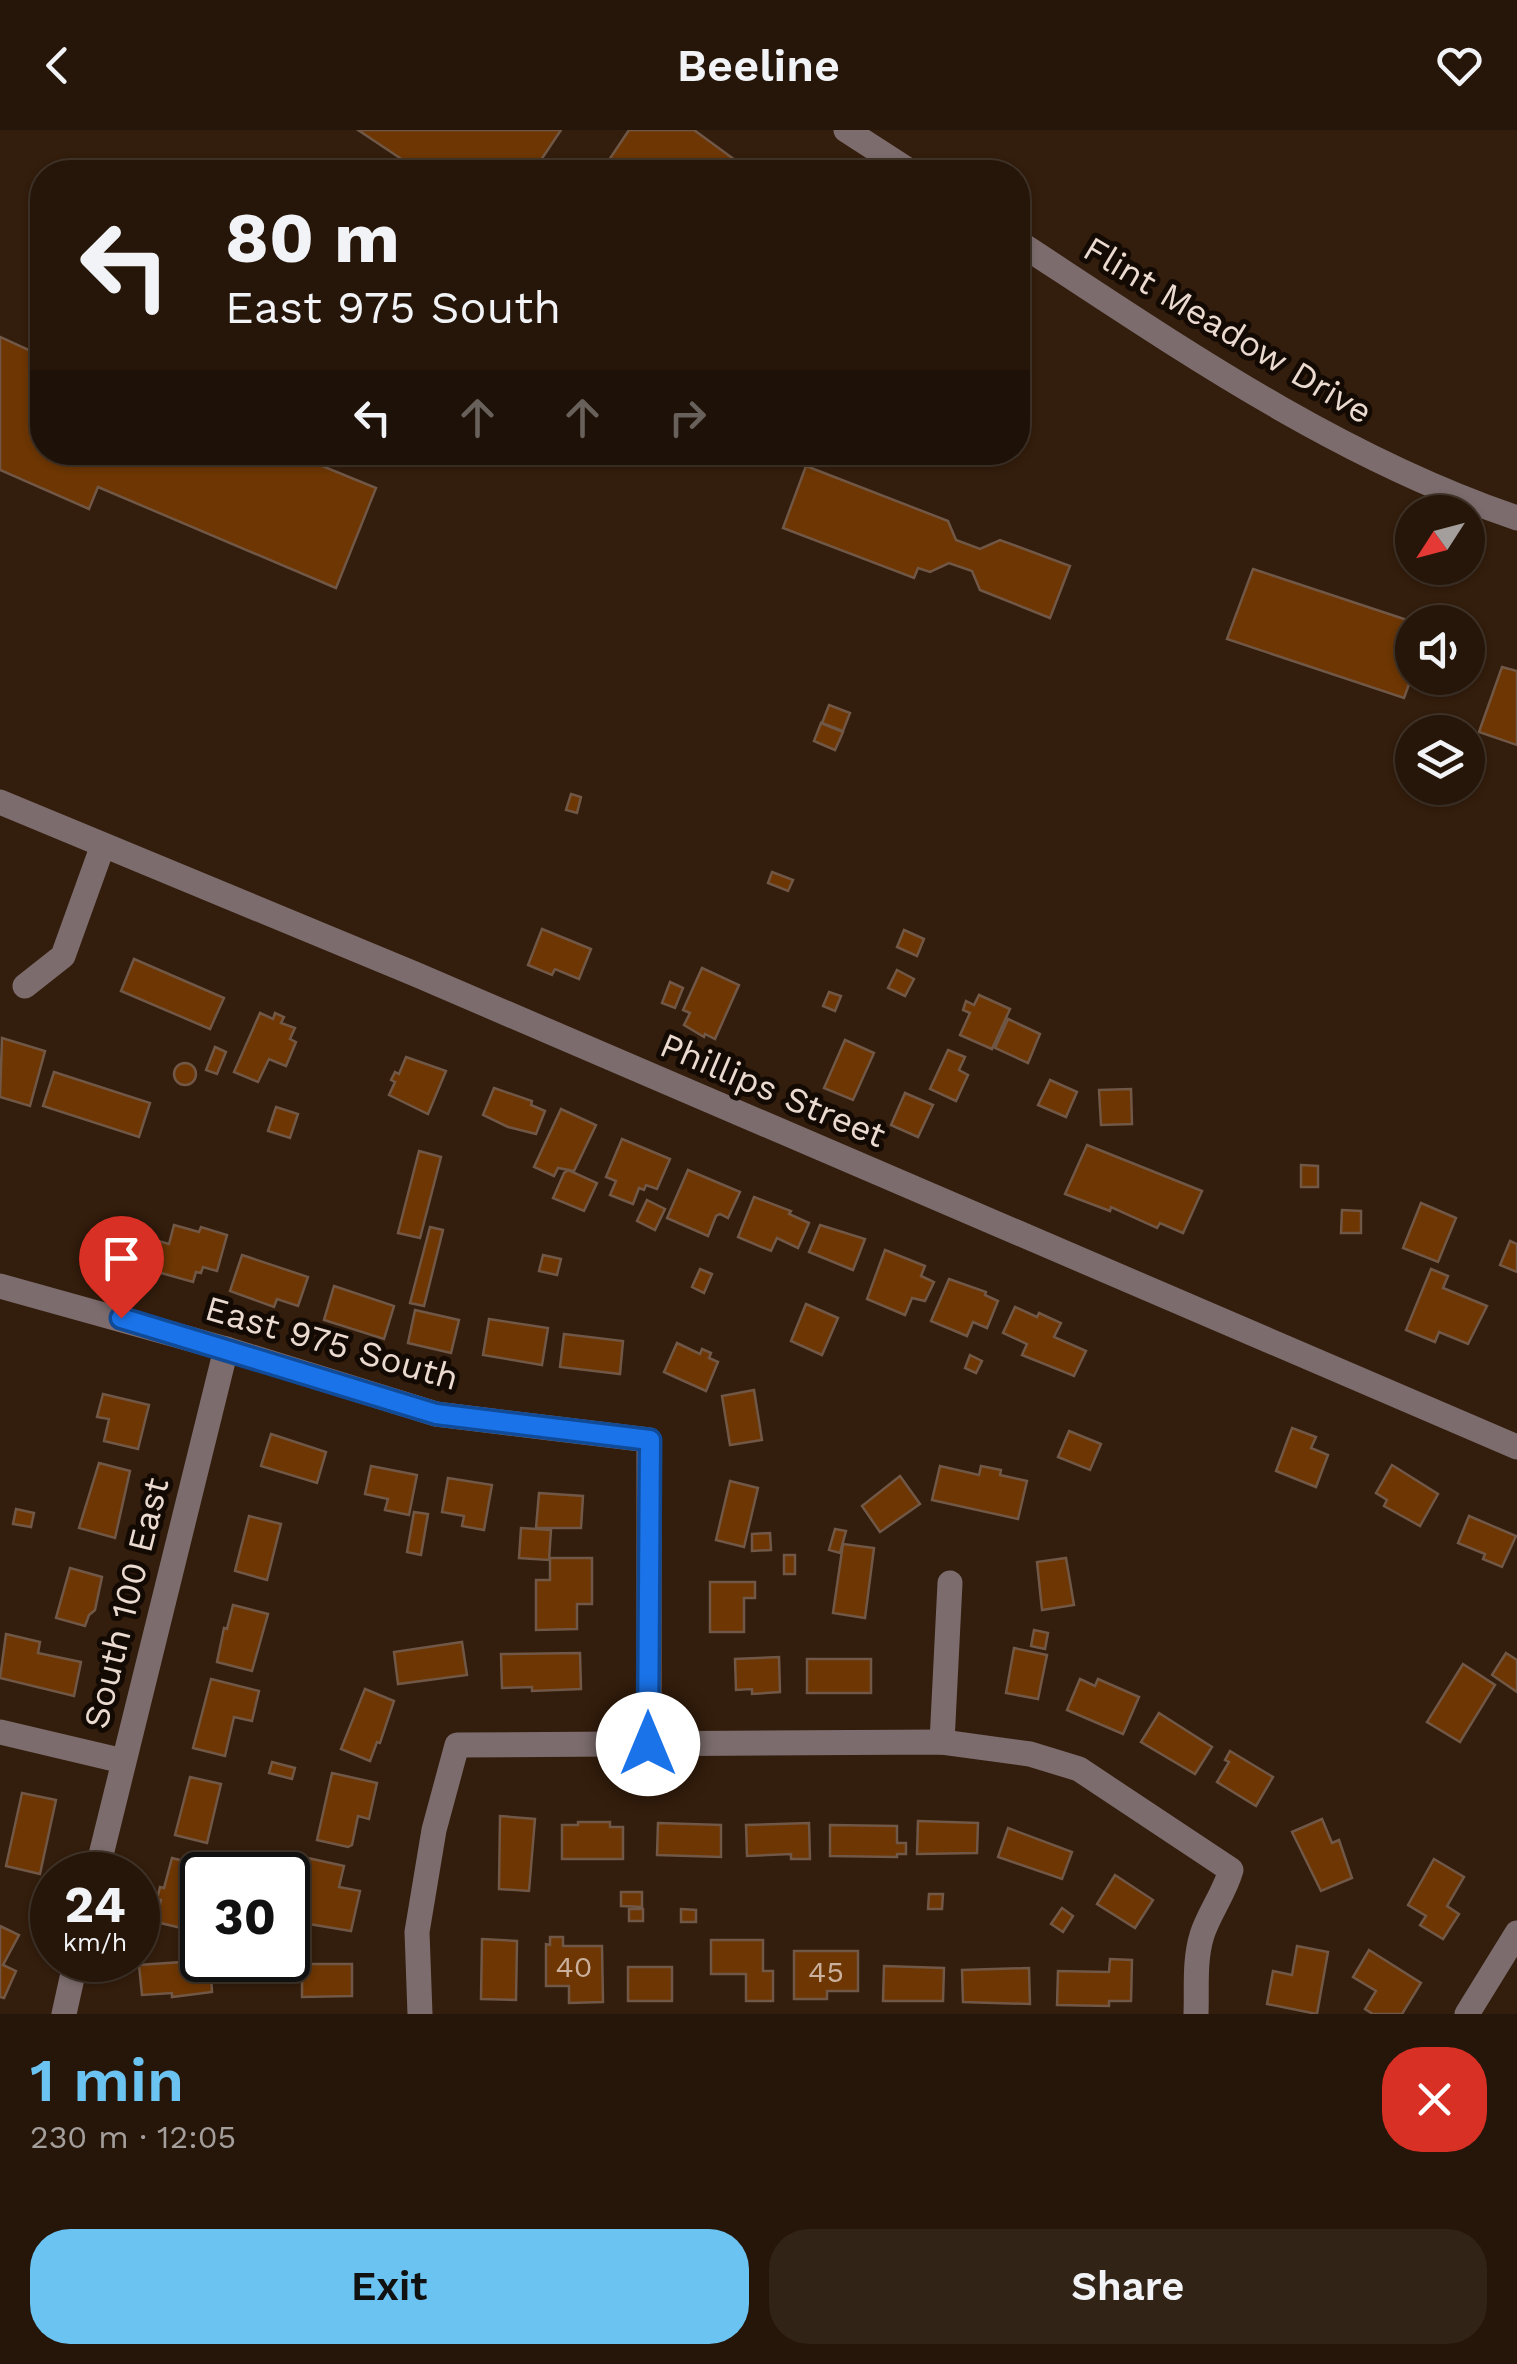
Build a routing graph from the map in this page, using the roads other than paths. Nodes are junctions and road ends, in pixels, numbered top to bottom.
1 (846, 130) edge
2 (892, 160) edge
3 (1030, 250) edge
4 (1517, 518) edge
5 (0, 802) edge
6 (103, 845) junction
7 (24, 986) dead end
8 (0, 1286) edge
9 (226, 1349) junction
10 (1517, 1446) edge
11 (950, 1583) dead end
12 (0, 1732) edge
13 (942, 1742) junction
14 (648, 1744) junction
15 (122, 1762) junction
16 (101, 1852) edge
17 (1517, 1933) edge
18 (71, 1982) edge
19 (64, 2014) edge
20 (420, 2014) edge
21 (1196, 2014) edge
22 (1468, 2014) edge

1 - 2 street
3 - 4 street, Flint Meadow Drive
5 - 6 street, Phillips Street
6 - 7 street
6 - 10 street, Phillips Street
8 - 9 street, East 975 South
9 - 14 street, East 975 South
9 - 15 street, South 100 East
11 - 13 street
12 - 15 street
13 - 14 street
13 - 21 street
14 - 20 street
15 - 16 street, South 100 East
17 - 22 street
18 - 19 street

